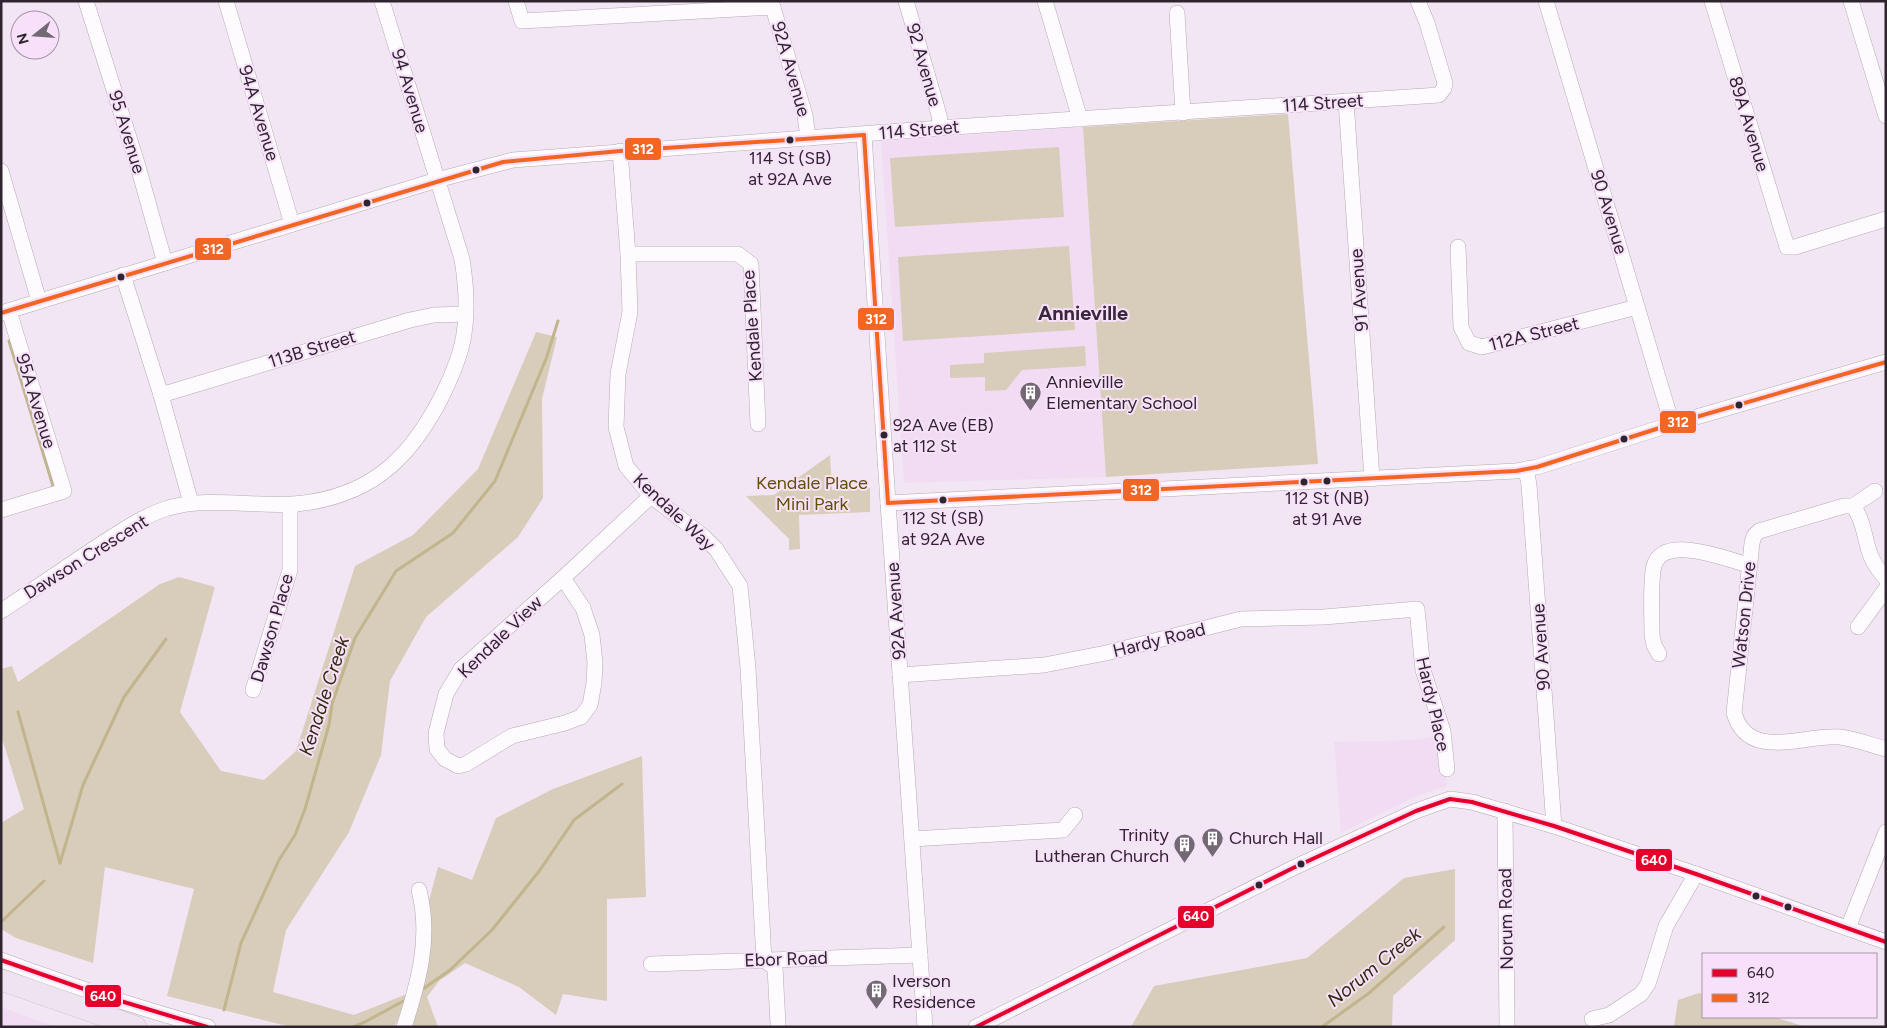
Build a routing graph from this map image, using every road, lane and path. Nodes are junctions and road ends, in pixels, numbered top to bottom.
1 (86, 1) edge
2 (226, 1) edge
3 (382, 1) edge
4 (516, 1) edge
5 (906, 1) edge
6 (1045, 1) edge
7 (1418, 1) edge
8 (1546, 1) edge
9 (1712, 1) edge
10 (1851, 1) edge
11 (772, 4) edge
12 (644, 7) edge
13 (1177, 13) dead end
14 (1346, 101) junction
15 (1183, 113) junction
16 (1886, 116) edge
17 (1080, 119) junction
18 (941, 128) junction
19 (864, 135) junction
20 (808, 138) junction
21 (620, 151) junction
22 (1, 171) edge
23 (437, 180) junction
24 (1886, 220) edge
25 (292, 224) junction
26 (1458, 246) dead end
27 (628, 254) junction
28 (165, 263) junction
29 (123, 275) junction
30 (39, 301) junction
31 (1637, 307) junction
32 (5, 312) edge
33 (466, 314) junction
34 (1886, 362) edge
35 (161, 395) junction
36 (758, 424) dead end
37 (1672, 424) junction
38 (1526, 469) junction
39 (1372, 479) junction
40 (1875, 491) dead end
41 (651, 496) junction
42 (191, 503) junction
43 (888, 503) junction
44 (290, 505) junction
45 (1853, 506) junction
46 (1, 510) edge
47 (1749, 565) junction
48 (563, 578) junction
49 (1886, 579) edge
50 (1886, 589) edge
51 (1417, 609) joint
52 (1, 611) edge
53 (1858, 627) dead end
54 (1660, 654) dead end
55 (900, 675) junction
56 (254, 690) dead end
57 (1886, 749) edge
58 (1447, 769) dead end
59 (1505, 810) junction
60 (1075, 815) dead end
61 (1554, 826) junction
62 (912, 839) junction
63 (1884, 841) edge
64 (1696, 874) junction
65 (419, 890) dead end
66 (1848, 928) junction
67 (1886, 942) edge
68 (920, 955) junction
69 (1, 960) edge
70 (764, 960) junction
71 (651, 964) dead end
72 (1, 980) edge
73 (1, 995) edge
74 (1592, 1019) dead end
75 (778, 1024) dead end
76 (94, 1027) edge
77 (136, 1027) edge
78 (208, 1027) edge
79 (404, 1027) edge
80 (925, 1027) edge
81 (976, 1027) edge
82 (1507, 1027) edge

1 - 28 street, 95 Avenue
2 - 25 street, 94A Avenue
3 - 23 street, 94 Avenue
4 - 12 street
5 - 18 street, 92 Avenue
6 - 17 street
7 - 14 street, 114 Street
8 - 31 street, 90 Avenue
9 - 24 street, 89A Avenue
10 - 16 street
11 - 12 street
11 - 20 street, 92A Avenue
13 - 15 street
14 - 15 street, 114 Street
14 - 39 street, 91 Avenue
15 - 17 street, 114 Street
17 - 18 street, 114 Street
18 - 19 street, 114 Street
19 - 20 street, 114 Street
19 - 43 street, 92A Avenue
20 - 21 street, 114 Street
21 - 23 street, 114 Street
21 - 27 street, Kendale Way
22 - 30 street
23 - 25 street, 114 Street
23 - 33 street, Dawson Crescent
25 - 28 street, 114 Street
26 - 31 street, 112A Street
27 - 36 street, Kendale Place
27 - 41 street, Kendale Way
28 - 29 street, 114 Street
29 - 30 street, 114 Street
29 - 35 street
30 - 32 street, 114 Street
31 - 37 street, 90 Avenue
32 - 46 street, 95A Avenue
33 - 35 street, 113B Street
33 - 44 street, Dawson Crescent
34 - 37 street
35 - 42 street
37 - 38 street
38 - 39 street
38 - 61 street, 90 Avenue
39 - 43 street
40 - 45 street
41 - 48 street, Kendale View
41 - 70 street, Kendale Way
42 - 44 street, Dawson Crescent
42 - 52 street, Dawson Crescent
43 - 55 street, 92A Avenue
44 - 56 street, Dawson Place
45 - 47 street, Watson Drive
45 - 49 street
47 - 54 street
47 - 57 street, Watson Drive
48 - 48 street, Kendale View
50 - 53 street
51 - 55 street, Hardy Road
51 - 58 street, Hardy Place
55 - 62 street, 92A Avenue
59 - 61 street
59 - 81 street
59 - 82 street, Norum Road
60 - 62 street
61 - 64 street
62 - 68 street, 92A Avenue
63 - 66 street
64 - 66 street
64 - 74 street
65 - 79 street
66 - 67 street
68 - 70 street, Ebor Road
68 - 80 street, 92A Avenue
69 - 78 street
70 - 71 street, Ebor Road
70 - 75 street
72 - 77 highway
73 - 76 highway

